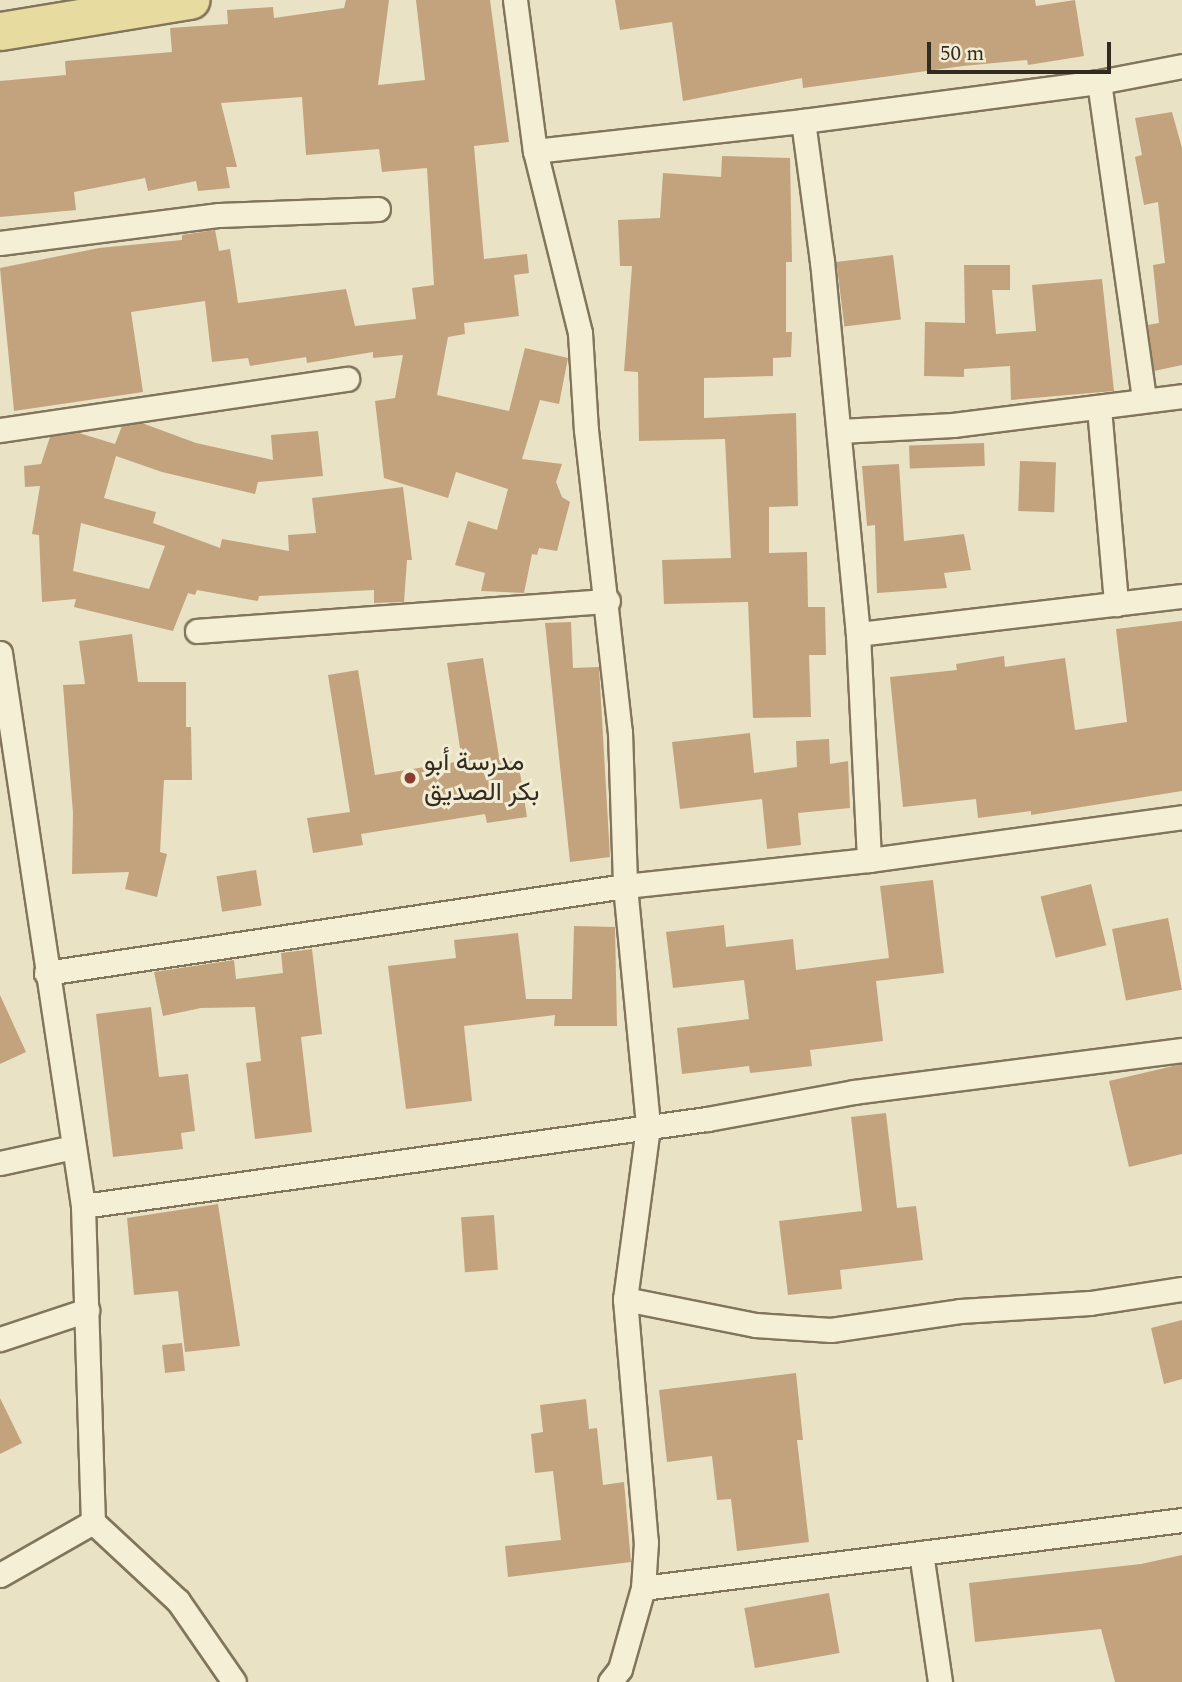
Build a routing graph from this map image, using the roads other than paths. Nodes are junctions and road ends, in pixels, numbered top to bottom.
1 (190, 0) edge
2 (515, 0) edge
3 (0, 31) edge
4 (1182, 66) edge
5 (1099, 82) junction
6 (803, 121) junction
7 (535, 152) junction
8 (378, 209) dead end
9 (0, 243) edge
10 (347, 379) dead end
11 (1182, 396) edge
12 (1144, 400) junction
13 (1099, 408) junction
14 (0, 430) edge
15 (840, 430) junction
16 (1182, 596) edge
17 (608, 601) junction
18 (1116, 604) junction
19 (197, 631) dead end
20 (858, 634) junction
21 (0, 653) edge
22 (11, 806) edge
23 (1182, 817) edge
24 (869, 860) junction
25 (625, 886) junction
26 (46, 973) junction
27 (1182, 1050) edge
28 (648, 1126) junction
29 (73, 1147) junction
30 (0, 1163) edge
31 (83, 1206) junction
32 (1182, 1289) edge
33 (625, 1299) junction
34 (87, 1310) junction
35 (0, 1339) edge
36 (1182, 1520) edge
37 (93, 1522) junction
38 (921, 1553) junction
39 (0, 1575) edge
40 (643, 1588) junction
41 (234, 1682) edge
42 (610, 1682) edge
43 (940, 1682) edge

1 - 3 main road
2 - 7 street
4 - 5 street
5 - 6 street
5 - 12 street
6 - 7 street
6 - 15 street
7 - 17 street
8 - 9 street
10 - 14 street
11 - 12 street
12 - 13 street
13 - 15 street
13 - 18 street
15 - 20 street
16 - 18 street
17 - 19 street
17 - 25 street
18 - 20 street
20 - 24 street
21 - 22 street
22 - 26 street
23 - 24 street
24 - 25 street
25 - 26 street
25 - 28 street
26 - 29 street
27 - 28 street
28 - 31 street
28 - 33 street
29 - 30 street
29 - 31 street
31 - 34 street
32 - 33 street
33 - 40 street
34 - 35 street
34 - 37 street
36 - 38 street
37 - 39 street
37 - 41 street
38 - 40 street
38 - 43 street
40 - 42 street

